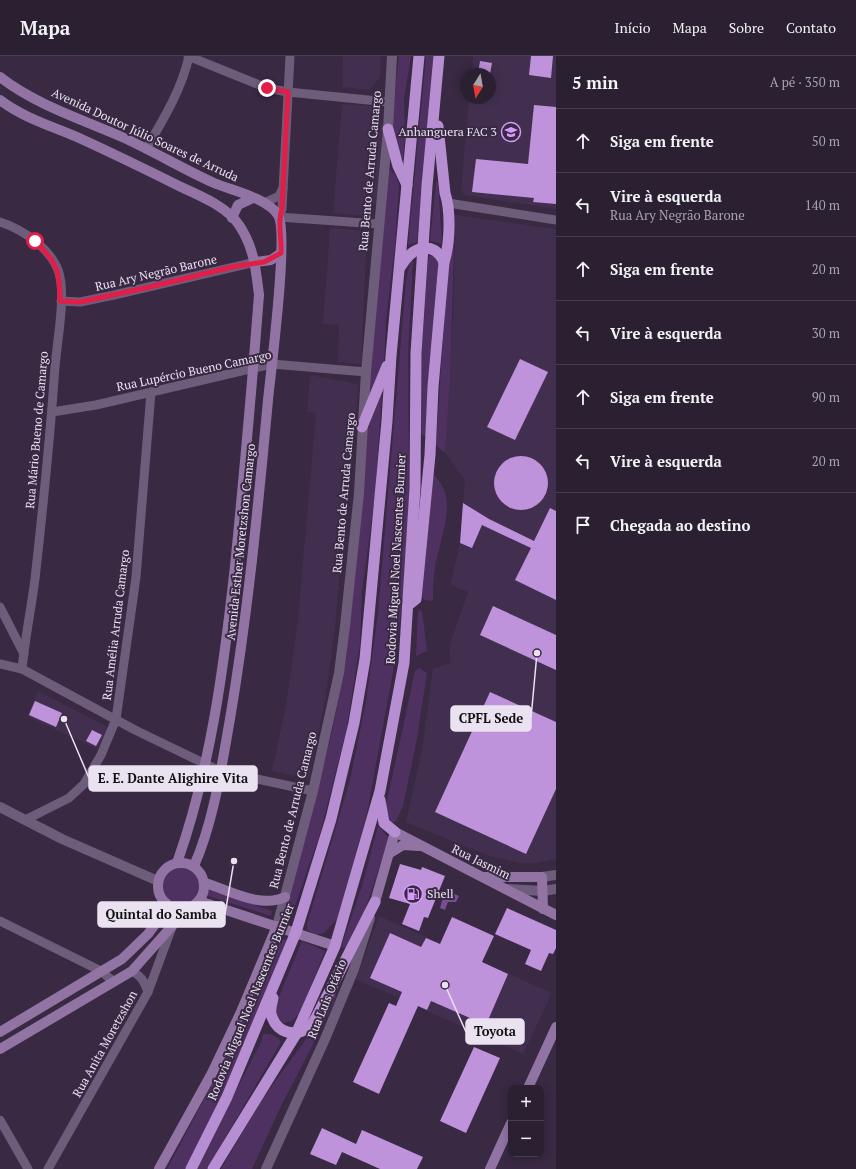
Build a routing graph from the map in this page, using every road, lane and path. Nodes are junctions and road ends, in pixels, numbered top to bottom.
1 (189, 56) edge
2 (290, 56) edge
3 (392, 56) edge
4 (419, 56) edge
5 (439, 56) edge
6 (0, 77) edge
7 (288, 92) junction
8 (0, 100) edge
9 (388, 102) junction
10 (436, 107) junction
11 (388, 129) junction
12 (146, 149) junction
13 (407, 186) junction
14 (283, 188) junction
15 (253, 198) junction
16 (266, 202) junction
17 (448, 203) junction
18 (279, 217) junction
19 (232, 218) junction
20 (556, 220) edge
21 (0, 222) edge
22 (378, 224) junction
23 (424, 247) junction
24 (281, 253) junction
25 (256, 262) junction
26 (444, 262) junction
27 (400, 268) junction
28 (60, 301) junction
29 (391, 356) junction
30 (272, 364) junction
31 (252, 369) junction
32 (366, 372) junction
33 (151, 392) junction
34 (52, 412) junction
35 (362, 428) junction
36 (409, 604) junction
37 (0, 607) edge
38 (24, 654) junction
39 (0, 664) edge
40 (22, 669) junction
41 (116, 719) junction
42 (205, 765) junction
43 (220, 771) junction
44 (313, 791) junction
45 (380, 791) junction
46 (0, 807) edge
47 (25, 820) junction
48 (395, 832) junction
49 (422, 847) junction
50 (390, 853) junction
51 (177, 863) junction
52 (194, 866) junction
53 (556, 875) edge
54 (481, 877) junction
55 (542, 877) junction
56 (158, 881) junction
57 (204, 883) junction
58 (506, 889) junction
59 (556, 889) edge
60 (543, 891) junction
61 (285, 897) junction
62 (199, 901) junction
63 (375, 902) junction
64 (166, 903) junction
65 (180, 909) junction
66 (543, 909) junction
67 (556, 915) edge
68 (0, 921) edge
69 (172, 926) junction
70 (277, 926) junction
71 (296, 932) junction
72 (335, 946) junction
73 (283, 964) junction
74 (101, 971) junction
75 (132, 971) junction
76 (114, 982) junction
77 (148, 992) junction
78 (556, 1027) edge
79 (0, 1032) edge
80 (296, 1034) junction
81 (0, 1049) edge
82 (529, 1085) edge
83 (0, 1120) edge
84 (508, 1130) edge
85 (28, 1169) edge
86 (48, 1169) edge
87 (159, 1169) edge
88 (190, 1169) edge
89 (213, 1169) edge
90 (266, 1169) edge
91 (490, 1169) edge

1 - 7 street
1 - 12 street
2 - 7 street
3 - 9 street, Rua Bento de Arruda Camargo
4 - 13 highway, Rodovia Miguel Noel Nascentes Burnier
5 - 10 highway, Rodovia Miguel Noel Nascentes Burnier
6 - 12 main road, Avenida Doutor Júlio Soares de Arruda
7 - 9 street
7 - 14 street
8 - 19 main road
9 - 11 street, Rua Bento de Arruda Camargo
10 - 17 highway
10 - 23 highway, Rodovia Miguel Noel Nascentes Burnier
11 - 13 highway
11 - 22 street, Rua Bento de Arruda Camargo
12 - 15 main road, Avenida Doutor Júlio Soares de Arruda
13 - 27 highway, Rodovia Miguel Noel Nascentes Burnier
14 - 16 street
14 - 18 street
15 - 16 main road, Avenida Doutor Júlio Soares de Arruda
15 - 19 main road
16 - 18 main road
17 - 20 street
17 - 26 highway
18 - 22 street
18 - 24 main road, Avenida Esther Moretzshon Camargo
19 - 25 main road, Avenida Esther Moretzshon Camargo
21 - 28 street, Rua Mário Bueno de Camargo
22 - 32 street, Rua Bento de Arruda Camargo
23 - 26 highway
23 - 27 highway
23 - 36 highway, Rodovia Miguel Noel Nascentes Burnier
24 - 25 main road
24 - 30 main road, Avenida Esther Moretzshon Camargo
25 - 28 street, Rua Ary Negrão Barone
25 - 31 main road, Avenida Esther Moretzshon Camargo
26 - 36 highway
27 - 29 highway, Rodovia Miguel Noel Nascentes Burnier
28 - 34 street, Rua Mário Bueno de Camargo
29 - 35 highway
29 - 71 highway, Rodovia Miguel Noel Nascentes Burnier
30 - 31 street, Rua Lupércio Bueno Camargo
30 - 32 street, Rua Lupércio Bueno Camargo
30 - 43 main road, Avenida Esther Moretzshon Camargo
31 - 33 street, Rua Lupércio Bueno Camargo
31 - 42 main road, Avenida Esther Moretzshon Camargo
32 - 35 street, Rua Bento de Arruda Camargo
33 - 34 street, Rua Lupércio Bueno Camargo
33 - 41 street, Rua Amélia Arruda Camargo
34 - 38 street, Rua Mário Bueno de Camargo
35 - 44 street, Rua Bento de Arruda Camargo
36 - 45 highway, Rodovia Miguel Noel Nascentes Burnier
37 - 38 street
38 - 40 street, Rua Mário Bueno de Camargo
39 - 40 street
40 - 41 street
41 - 42 street
41 - 47 street, Rua Amélia Arruda Camargo
42 - 43 street
42 - 51 main road, Avenida Esther Moretzshon Camargo
43 - 44 street
43 - 52 main road, Avenida Esther Moretzshon Camargo
44 - 61 street, Rua Bento de Arruda Camargo
45 - 48 highway
45 - 72 highway, Rodovia Miguel Noel Nascentes Burnier
46 - 47 street
47 - 56 street
48 - 49 main road, Rua Jasmim
48 - 50 main road, Rua Luis Otávio
49 - 50 main road
49 - 54 main road, Rua Jasmim
50 - 63 main road, Rua Luis Otávio
51 - 52 main road
51 - 56 main road
52 - 57 main road
53 - 55 street
54 - 55 main road
54 - 58 main road, Rua Jasmim
55 - 60 main road
56 - 64 main road
57 - 61 main road
57 - 62 main road
58 - 60 street
58 - 66 main road, Rua Jasmim
59 - 60 street
60 - 66 main road
61 - 70 street, Rua Bento de Arruda Camargo
62 - 65 main road
62 - 70 main road
63 - 80 highway
63 - 90 street, Rua Luis Otávio
64 - 65 main road
64 - 74 main road
65 - 69 main road
66 - 67 main road, Rua Jasmim
68 - 74 street
69 - 75 main road
69 - 77 street, Rua Anita Moretzshon
70 - 71 main road
70 - 87 main road
71 - 72 main road
71 - 73 highway, Rodovia Miguel Noel Nascentes Burnier
72 - 80 highway, Rodovia Miguel Noel Nascentes Burnier
73 - 80 highway
73 - 88 highway, Rodovia Miguel Noel Nascentes Burnier
74 - 76 street
74 - 79 main road
75 - 76 main road
75 - 77 street
76 - 81 main road
77 - 86 street, Rua Anita Moretzshon
78 - 82 main road
80 - 89 highway, Rodovia Miguel Noel Nascentes Burnier
83 - 85 street
84 - 91 main road

